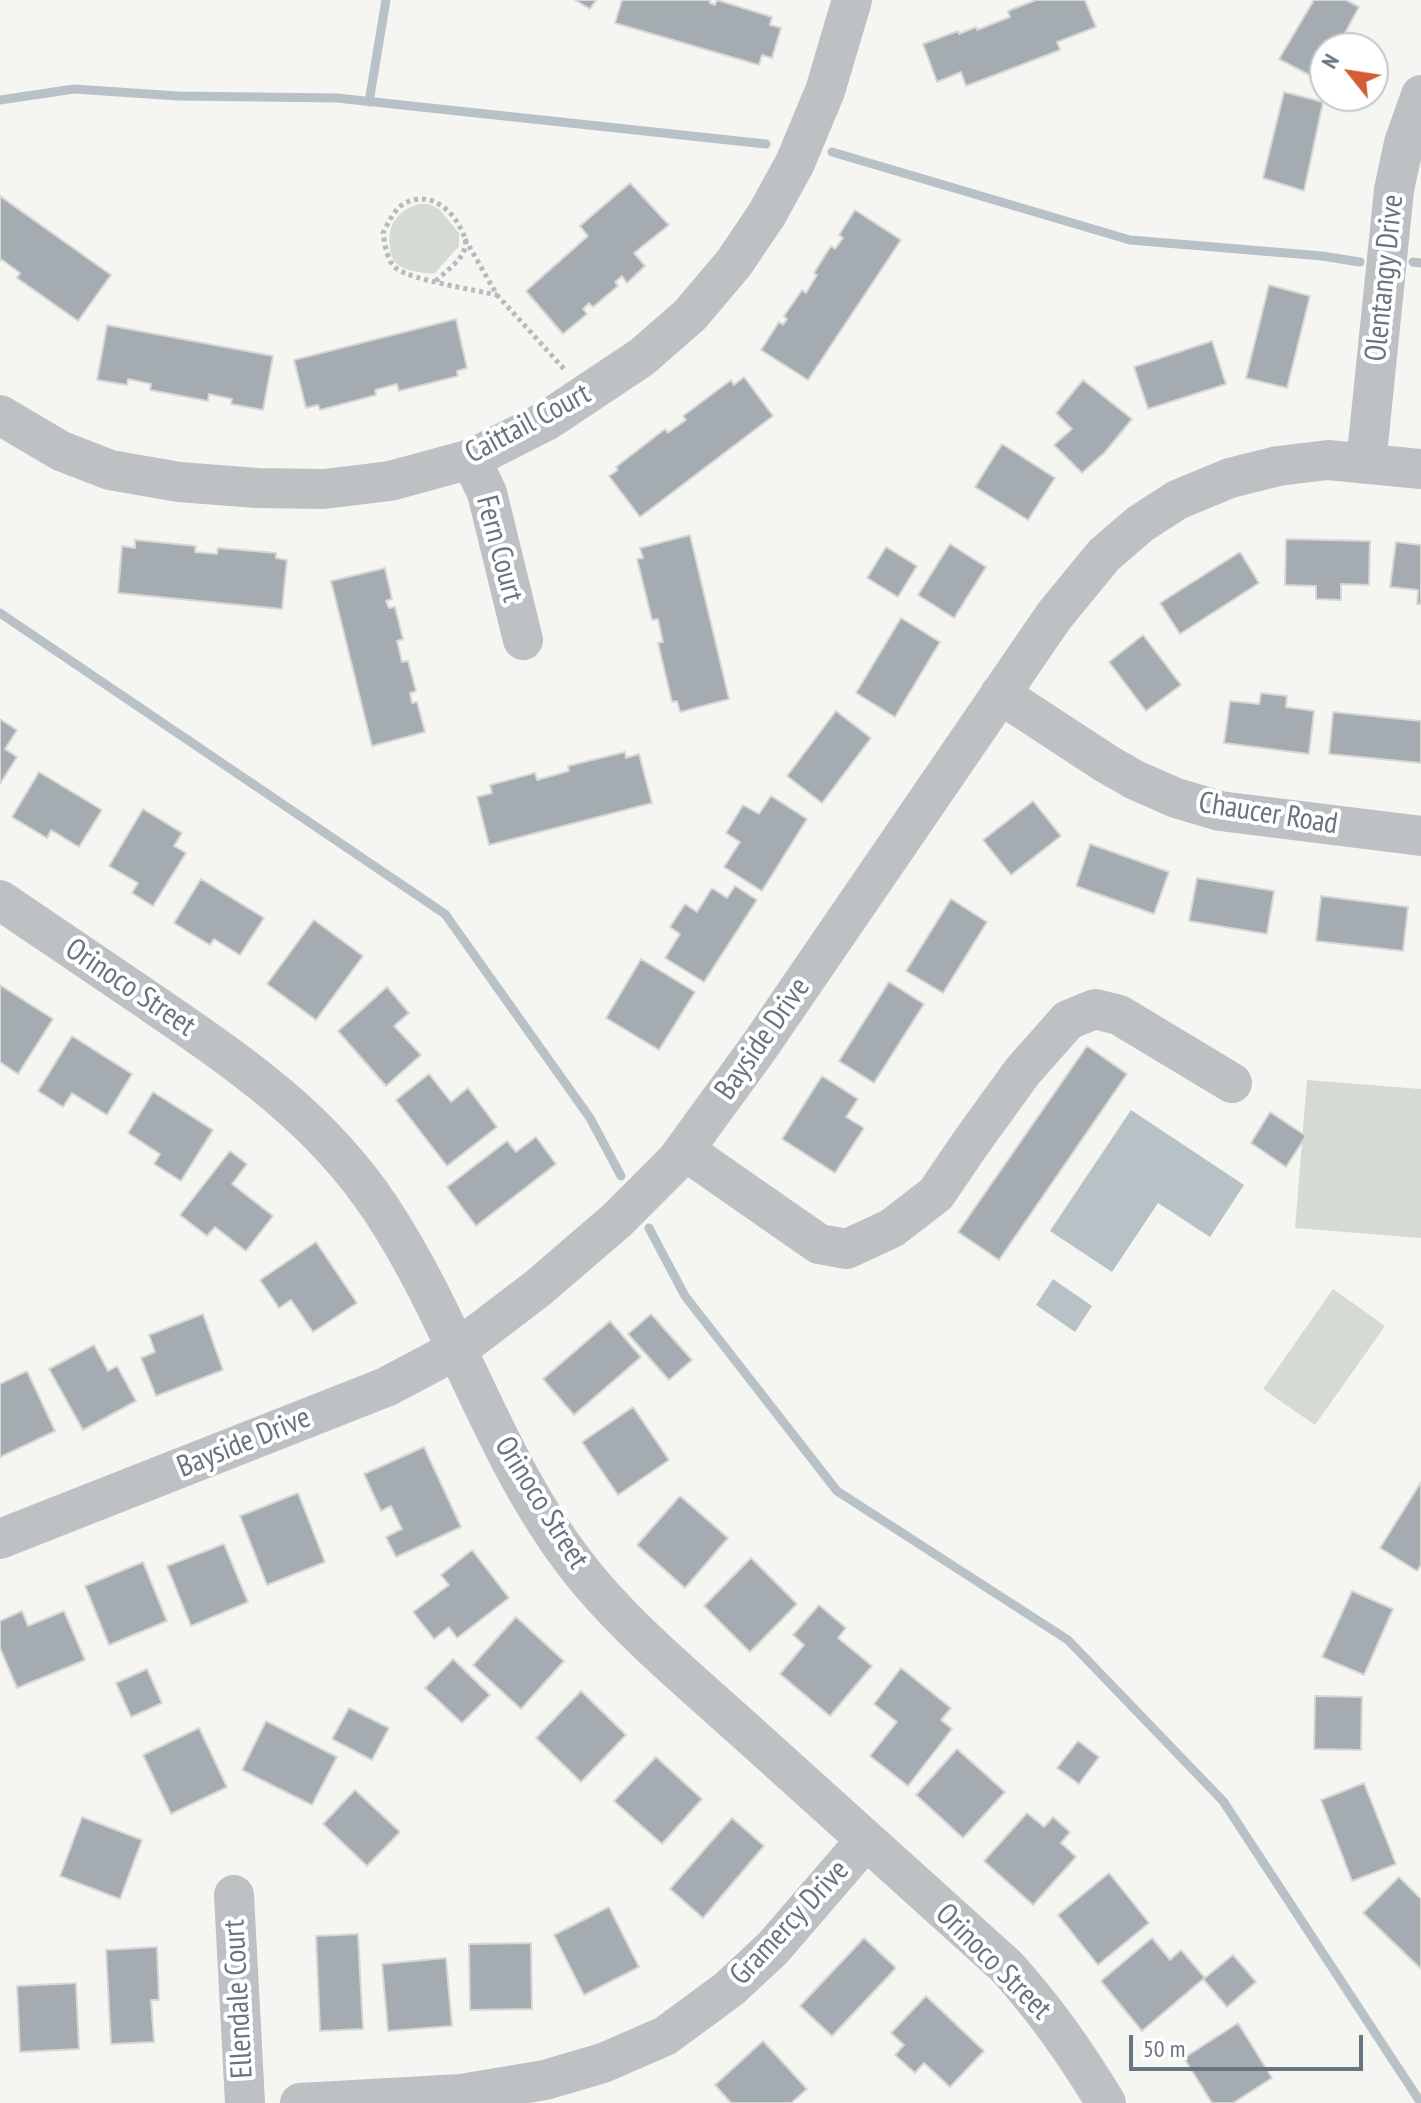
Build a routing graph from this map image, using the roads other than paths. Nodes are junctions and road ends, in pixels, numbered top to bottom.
1 (852, 0) edge
2 (1421, 95) edge
3 (0, 415) edge
4 (471, 459) junction
5 (1366, 464) junction
6 (1421, 469) edge
7 (523, 640) dead end
8 (1000, 694) junction
9 (1421, 836) edge
10 (0, 900) edge
11 (1232, 1083) dead end
12 (684, 1150) junction
13 (458, 1349) junction
14 (0, 1539) edge
15 (866, 1840) junction
16 (234, 1895) dead end
17 (245, 2103) edge
18 (300, 2103) edge
19 (1106, 2103) edge

1 - 4 street, Caittail Court
2 - 5 street, Olentangy Drive
3 - 4 street, Caittail Court
4 - 7 street, Fern Court
5 - 6 street, Bayside Drive
5 - 8 street, Bayside Drive
8 - 9 street, Chaucer Road
8 - 12 street, Bayside Drive
10 - 13 street, Orinoco Street
11 - 12 street
12 - 13 street, Bayside Drive
13 - 14 street, Bayside Drive
13 - 15 street, Orinoco Street
15 - 18 street, Gramercy Drive
15 - 19 street, Orinoco Street
16 - 17 street, Ellendale Court

